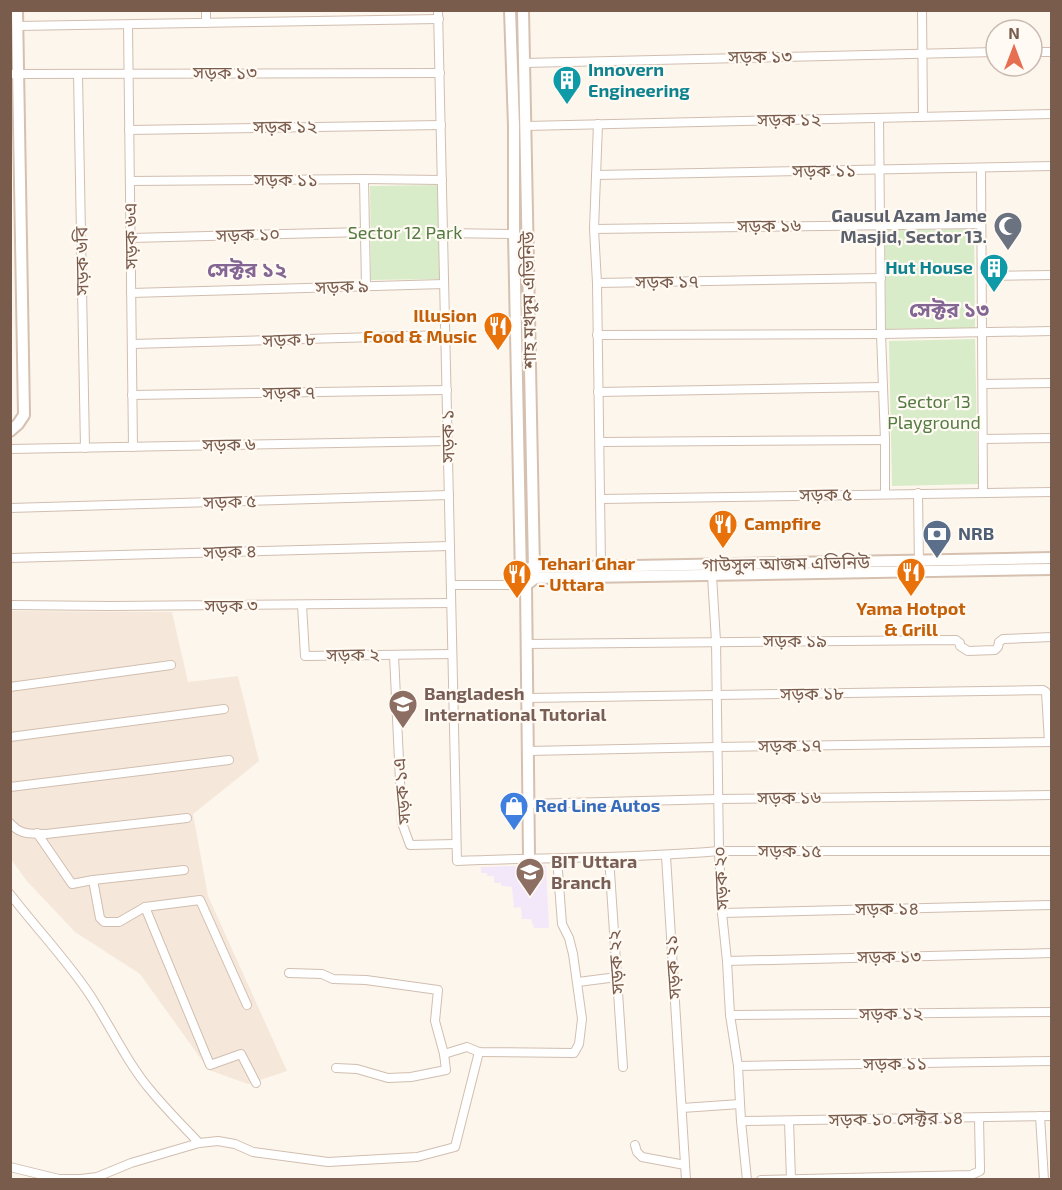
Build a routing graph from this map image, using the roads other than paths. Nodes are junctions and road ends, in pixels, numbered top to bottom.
1 (17, 10) edge
2 (206, 10) edge
3 (510, 10) edge
4 (523, 10) edge
5 (922, 10) edge
6 (439, 15) edge
7 (206, 23) junction
8 (128, 25) junction
9 (17, 26) junction
10 (984, 52) edge
11 (922, 53) junction
12 (524, 63) junction
13 (440, 73) junction
14 (14, 74) edge
15 (78, 74) junction
16 (129, 74) junction
17 (513, 90) junction
18 (525, 90) junction
19 (1052, 114) edge
20 (922, 117) junction
21 (879, 118) junction
22 (598, 124) junction
23 (441, 125) junction
24 (526, 126) junction
25 (129, 130) junction
26 (1052, 166) edge
27 (981, 168) junction
28 (880, 170) junction
29 (596, 175) junction
30 (364, 179) junction
31 (442, 180) junction
32 (130, 181) junction
33 (514, 221) junction
34 (527, 221) junction
35 (981, 224) junction
36 (880, 225) junction
37 (594, 229) junction
38 (365, 232) junction
39 (443, 233) junction
40 (514, 234) junction
41 (130, 238) junction
42 (1052, 275) edge
43 (982, 276) junction
44 (881, 278) junction
45 (597, 283) junction
46 (444, 284) junction
47 (366, 286) junction
48 (131, 293) junction
49 (16, 308) edge
50 (1052, 331) edge
51 (982, 333) junction
52 (881, 334) junction
53 (445, 335) junction
54 (597, 335) junction
55 (132, 344) junction
56 (1052, 383) edge
57 (983, 384) junction
58 (883, 387) junction
59 (447, 390) junction
60 (598, 392) junction
61 (132, 395) junction
62 (531, 423) junction
63 (518, 424) junction
64 (12, 428) edge
65 (1052, 438) edge
66 (983, 439) junction
67 (10, 440) edge
68 (885, 440) junction
69 (448, 441) junction
70 (600, 442) junction
71 (133, 447) junction
72 (13, 448) edge
73 (85, 448) junction
74 (983, 492) junction
75 (1052, 492) edge
76 (918, 493) junction
77 (885, 494) junction
78 (449, 495) junction
79 (601, 499) junction
80 (10, 508) edge
81 (450, 546) junction
82 (10, 558) edge
83 (1052, 558) edge
84 (601, 567) junction
85 (919, 567) junction
86 (1052, 569) edge
87 (527, 576) junction
88 (712, 576) junction
89 (451, 585) junction
90 (451, 603) junction
91 (10, 605) edge
92 (302, 605) junction
93 (1052, 637) edge
94 (716, 641) junction
95 (526, 644) junction
96 (452, 654) junction
97 (394, 655) junction
98 (171, 665) dead end
99 (10, 687) edge
100 (717, 695) junction
101 (528, 698) junction
102 (224, 709) dead end
103 (10, 737) edge
104 (1050, 742) edge
105 (717, 747) junction
106 (528, 751) junction
107 (229, 760) dead end
108 (10, 787) edge
109 (1052, 795) edge
110 (718, 799) junction
111 (527, 804) junction
112 (187, 818) dead end
113 (10, 823) edge
114 (37, 833) junction
115 (456, 844) junction
116 (719, 851) junction
117 (1052, 851) edge
118 (666, 856) junction
119 (529, 857) junction
120 (609, 857) junction
121 (557, 858) junction
122 (457, 861) joint
123 (184, 870) dead end
124 (93, 880) junction
125 (10, 894) edge
126 (1052, 905) edge
127 (145, 908) junction
128 (722, 913) junction
129 (1052, 953) edge
130 (727, 961) junction
131 (290, 973) dead end
132 (617, 977) junction
133 (578, 982) junction
134 (247, 1005) dead end
135 (1052, 1012) edge
136 (730, 1016) junction
137 (479, 1052) junction
138 (444, 1054) junction
139 (1052, 1062) edge
140 (738, 1066) junction
141 (622, 1067) dead end
142 (336, 1068) dead end
143 (256, 1083) dead end
144 (740, 1104) junction
145 (682, 1108) junction
146 (1040, 1116) junction
147 (1052, 1116) edge
148 (979, 1118) junction
149 (789, 1120) junction
150 (741, 1121) junction
151 (199, 1143) junction
152 (635, 1145) dead end
153 (685, 1166) junction
154 (10, 1167) edge
155 (34, 1176) edge
156 (686, 1179) edge
157 (747, 1179) edge
158 (761, 1179) edge
159 (791, 1179) edge
160 (1044, 1179) edge

1 - 9 street
2 - 7 street
3 - 17 street, শাহ মখদুম এভিনিউ
4 - 12 street, শাহ মখদুম এভিনিউ
5 - 11 street
6 - 7 street
6 - 13 street, সড়ক ১
7 - 8 street
8 - 9 street
8 - 16 street, সড়ক ৬এ
9 - 14 street
10 - 11 street, সড়ক ১৩
11 - 12 street, সড়ক ১৩
11 - 20 street
12 - 18 street, শাহ মখদুম এভিনিউ
13 - 16 street, সড়ক ১৩
13 - 23 street, সড়ক ১
14 - 15 street, সড়ক ১৩
14 - 49 street
15 - 16 street, সড়ক ১৩
15 - 73 street, সড়ক ৬বি
16 - 25 street, সড়ক ৬এ
17 - 18 street
17 - 33 street, শাহ মখদুম এভিনিউ
18 - 24 street, শাহ মখদুম এভিনিউ
19 - 20 street, সড়ক ১২
20 - 21 street, সড়ক ১২
21 - 22 street, সড়ক ১২
21 - 28 street
22 - 24 street, সড়ক ১২
22 - 29 street
23 - 25 street, সড়ক ১২
23 - 31 street, সড়ক ১
24 - 34 street, শাহ মখদুম এভিনিউ
25 - 32 street, সড়ক ৬এ
26 - 27 street, সড়ক ১১
27 - 28 street, সড়ক ১১
27 - 35 street
28 - 29 street, সড়ক ১১
28 - 36 street
29 - 37 street
30 - 31 street, সড়ক ১১
30 - 32 street, সড়ক ১১
30 - 38 street
31 - 39 street, সড়ক ১
32 - 41 street, সড়ক ৬এ
33 - 34 street
33 - 40 street, শাহ মখদুম এভিনিউ
34 - 62 street, শাহ মখদুম এভিনিউ
35 - 36 street, সড়ক ১৬
35 - 43 street
36 - 37 street, সড়ক ১৬
36 - 44 street
37 - 45 street
38 - 41 street, সড়ক ১০
38 - 47 street
39 - 40 street
39 - 46 street, সড়ক ১
40 - 63 street, শাহ মখদুম এভিনিউ
41 - 48 street, সড়ক ৬এ
42 - 43 street
43 - 51 street
44 - 45 street, সড়ক ১৭
44 - 52 street
45 - 54 street
46 - 47 street, সড়ক ৯
46 - 53 street, সড়ক ১
47 - 48 street, সড়ক ৯
48 - 55 street, সড়ক ৬এ
49 - 64 street
50 - 51 street
51 - 52 street
51 - 57 street
52 - 54 street
52 - 58 street
53 - 55 street, সড়ক ৮
53 - 59 street, সড়ক ১
54 - 60 street
55 - 61 street, সড়ক ৬এ
56 - 57 street
57 - 66 street
58 - 60 street
58 - 68 street
59 - 61 street, সড়ক ৭
59 - 69 street, সড়ক ১
60 - 70 street
61 - 71 street, সড়ক ৬এ
62 - 63 street
62 - 87 street, শাহ মখদুম এভিনিউ
63 - 87 street, শাহ মখদুম এভিনিউ
65 - 66 street
66 - 74 street
67 - 72 street
68 - 70 street
68 - 77 street
69 - 71 street, সড়ক ৬
69 - 78 street, সড়ক ১
70 - 79 street
71 - 73 street, সড়ক ৬
72 - 73 street, সড়ক ৬
74 - 75 street, সড়ক ৫
74 - 76 street, সড়ক ৫
76 - 77 street, সড়ক ৫
76 - 85 street
77 - 79 street, সড়ক ৫
78 - 80 street, সড়ক ৫
78 - 81 street, সড়ক ১
79 - 84 street
81 - 82 street, সড়ক ৪
81 - 89 street, সড়ক ১
83 - 85 street, গাউসুল আজম এভিনিউ
84 - 85 street, গাউসুল আজম এভিনিউ
84 - 87 street, গাউসুল আজম এভিনিউ
85 - 86 street, গাউসুল আজম এভিনিউ
85 - 88 street, গাউসুল আজম এভিনিউ
87 - 88 street, গাউসুল আজম এভিনিউ
87 - 89 street
87 - 95 street, শাহ মখদুম এভিনিউ
88 - 94 street, সড়ক ২০
89 - 90 street, সড়ক ১
90 - 92 street, সড়ক ৩
90 - 96 street, সড়ক ১
91 - 92 street, সড়ক ৩
92 - 97 street, সড়ক ২
93 - 94 street, সড়ক ১৯
94 - 95 street, সড়ক ১৯
94 - 100 street, সড়ক ২০
95 - 101 street, শাহ মখদুম এভিনিউ
96 - 97 street, সড়ক ২
96 - 115 street, সড়ক ১
97 - 115 street, সড়ক ১এ
98 - 99 street
100 - 101 street, সড়ক ১৮
100 - 104 street, সড়ক ১৮
100 - 105 street, সড়ক ২০
101 - 106 street, শাহ মখদুম এভিনিউ
102 - 103 street
104 - 105 street, সড়ক ১৭
105 - 106 street, সড়ক ১৭
105 - 110 street, সড়ক ২০
106 - 111 street, শাহ মখদুম এভিনিউ
107 - 108 street
109 - 110 street, সড়ক ১৬
110 - 111 street, সড়ক ১৬
110 - 116 street, সড়ক ২০
111 - 119 street, শাহ মখদুম এভিনিউ
112 - 114 street
113 - 114 street
114 - 124 street
115 - 122 street, সড়ক ১
116 - 117 street, সড়ক ১৫
116 - 118 street, সড়ক ১৫
116 - 128 street, সড়ক ২০
118 - 120 street, সড়ক ১৫
118 - 145 street, সড়ক ২১
119 - 121 street, সড়ক ১৫
119 - 122 street, সড়ক ১৫
120 - 121 street, সড়ক ১৫
120 - 132 street, সড়ক ২২
121 - 133 street
123 - 124 street
124 - 127 street
125 - 151 street
126 - 128 street, সড়ক ১৪
127 - 134 street
127 - 143 street
128 - 130 street, সড়ক ২০
129 - 130 street, সড়ক ১৩
130 - 136 street, সড়ক ২০
131 - 138 street
132 - 133 street
132 - 141 street, সড়ক ২২
133 - 137 street
135 - 136 street, সড়ক ১২
136 - 140 street, সড়ক ২০
137 - 138 street
137 - 151 street
138 - 142 street
139 - 140 street, সড়ক ১১
140 - 144 street, সড়ক ২০
144 - 145 street
144 - 150 street, সড়ক ২০
145 - 153 street, সড়ক ২১
146 - 147 street, সড়ক ১০ সেক্টর ১৪
146 - 148 street, সড়ক ১০ সেক্টর ১৪
146 - 160 street
148 - 149 street, সড়ক ১০ সেক্টর ১৪
148 - 159 street
149 - 150 street, সড়ক ১০ সেক্টর ১৪
149 - 159 street
150 - 157 street, সড়ক ২০
151 - 155 street
152 - 153 street
153 - 156 street, সড়ক ২১
154 - 155 street
158 - 159 street

